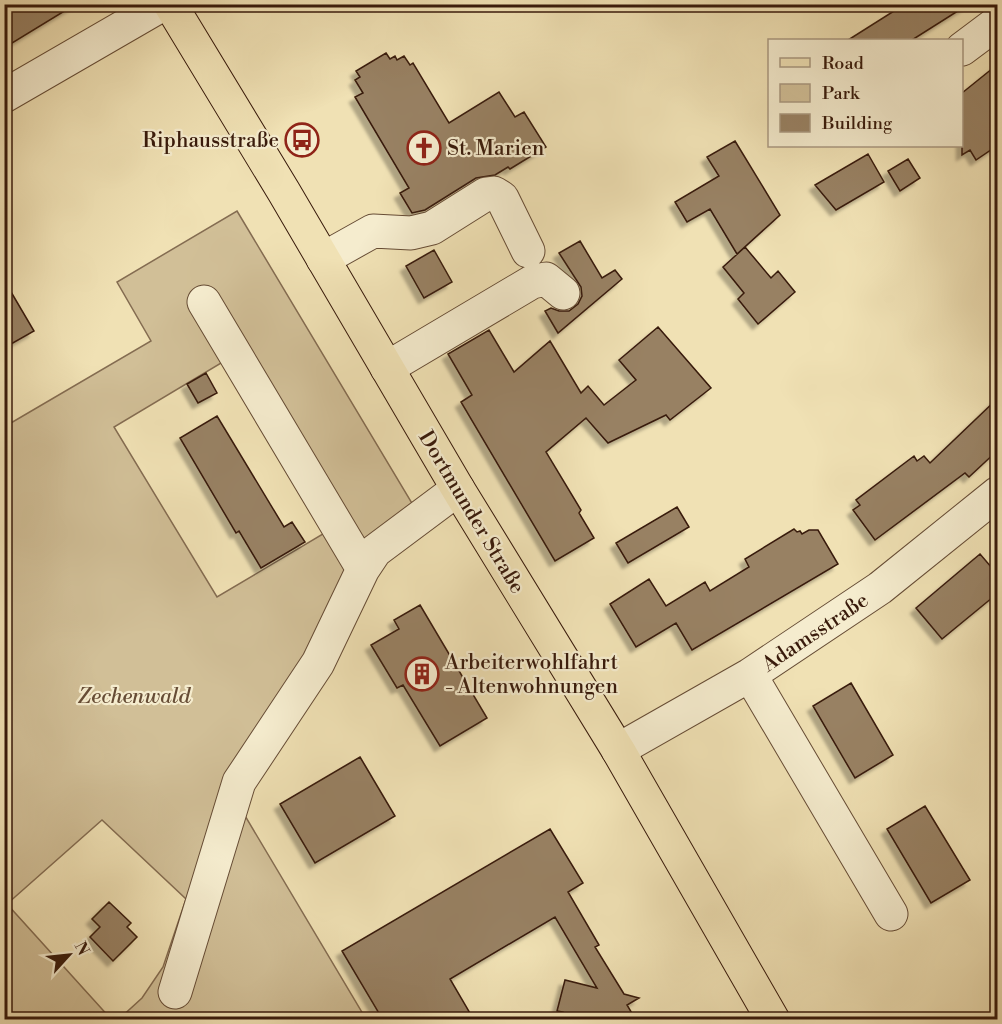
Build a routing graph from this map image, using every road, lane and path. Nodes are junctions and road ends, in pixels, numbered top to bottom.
1 (163, 4) edge
2 (170, 4) edge
3 (998, 22) edge
4 (963, 48) edge
5 (4, 96) edge
6 (528, 251) dead end
7 (324, 259) junction
8 (563, 293) dead end
9 (204, 302) dead end
10 (387, 368) junction
11 (458, 489) junction
12 (998, 493) edge
13 (363, 569) junction
14 (750, 675) junction
15 (618, 750) junction
16 (891, 914) dead end
17 (175, 992) dead end
18 (773, 1020) edge

1 - 5 street
2 - 7 main road, Dortmunder Straße
3 - 4 street
6 - 7 street
7 - 10 main road, Dortmunder Straße
8 - 10 street
9 - 13 street
10 - 11 main road, Dortmunder Straße
11 - 13 street
11 - 15 main road, Dortmunder Straße
12 - 14 street, Adamsstraße
13 - 17 street
14 - 15 street, Adamsstraße
14 - 16 street
15 - 18 main road, Dortmunder Straße

